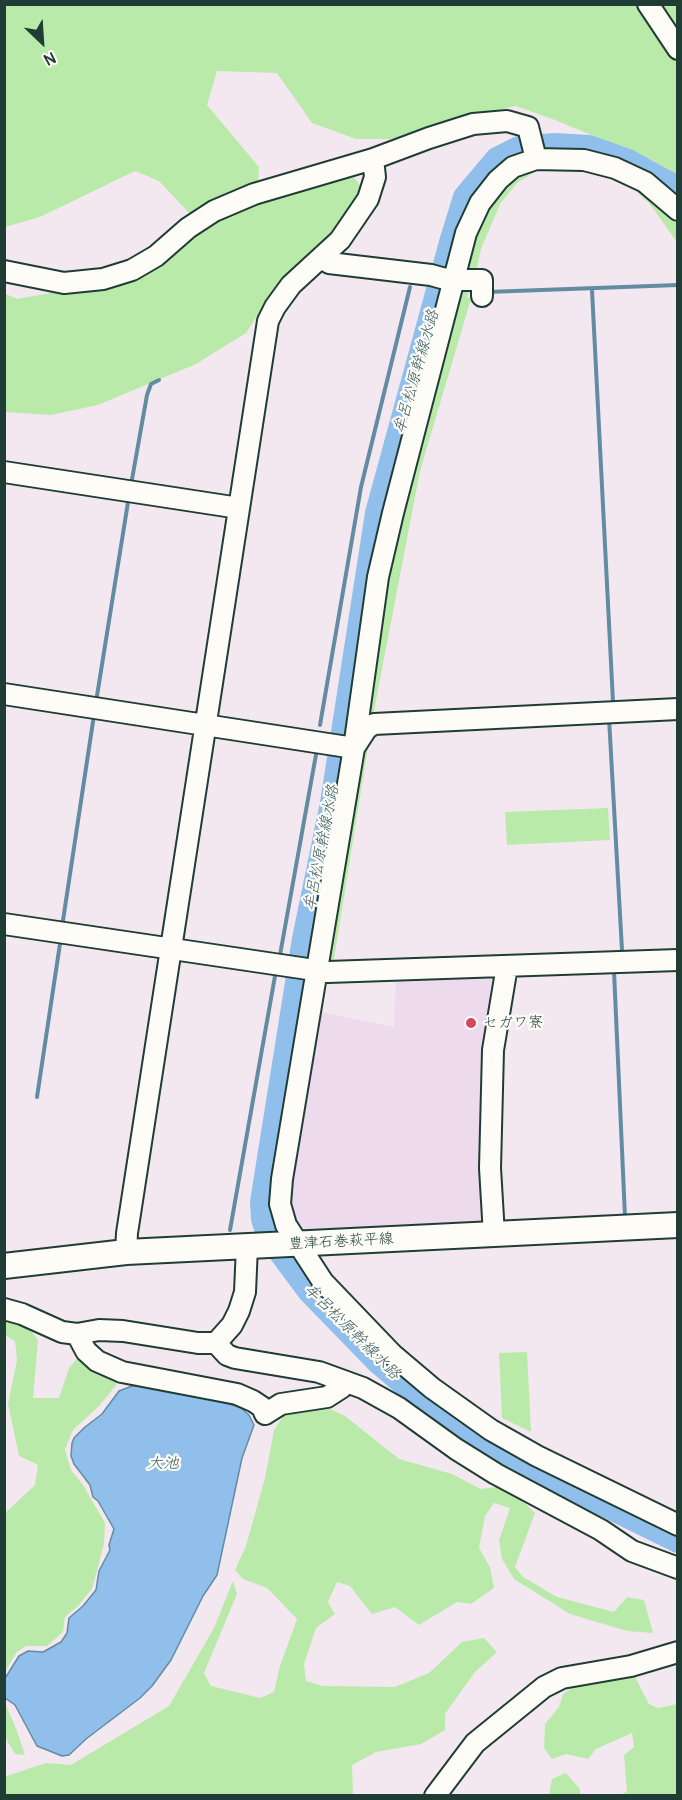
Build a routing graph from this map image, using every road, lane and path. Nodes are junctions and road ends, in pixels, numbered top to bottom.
1 (648, 4) edge
2 (678, 49) edge
3 (534, 150) junction
4 (373, 159) junction
5 (678, 210) edge
6 (322, 257) junction
7 (4, 272) edge
8 (445, 279) junction
9 (482, 291) dead end
10 (4, 472) edge
11 (239, 508) junction
12 (4, 694) edge
13 (678, 710) edge
14 (204, 726) junction
15 (344, 746) junction
16 (4, 924) edge
17 (171, 950) junction
18 (678, 960) edge
19 (507, 966) junction
20 (315, 970) junction
21 (678, 1225) edge
22 (494, 1235) junction
23 (293, 1244) junction
24 (249, 1246) junction
25 (126, 1252) junction
26 (4, 1266) edge
27 (4, 1309) edge
28 (77, 1334) junction
29 (216, 1343) junction
30 (342, 1381) junction
31 (678, 1525) edge
32 (678, 1568) edge
33 (678, 1652) edge
34 (435, 1796) edge

1 - 2 street
3 - 4 street
3 - 5 street
3 - 8 street
4 - 6 street
4 - 7 street
6 - 8 street
6 - 11 street
8 - 9 street
8 - 15 street
10 - 11 street
11 - 14 street
12 - 14 street
13 - 15 street
14 - 15 street
14 - 17 street
15 - 20 street
16 - 17 street
17 - 20 street
17 - 25 street
18 - 19 street
19 - 20 street
19 - 22 street
20 - 23 street
21 - 22 main road, 豊津石巻萩平線
22 - 23 main road, 豊津石巻萩平線
23 - 24 main road, 豊津石巻萩平線
23 - 31 street
24 - 25 main road, 豊津石巻萩平線
24 - 29 street
25 - 26 main road, 豊津石巻萩平線
27 - 28 street
28 - 29 street
28 - 30 street
29 - 30 street
30 - 32 street
33 - 34 street

